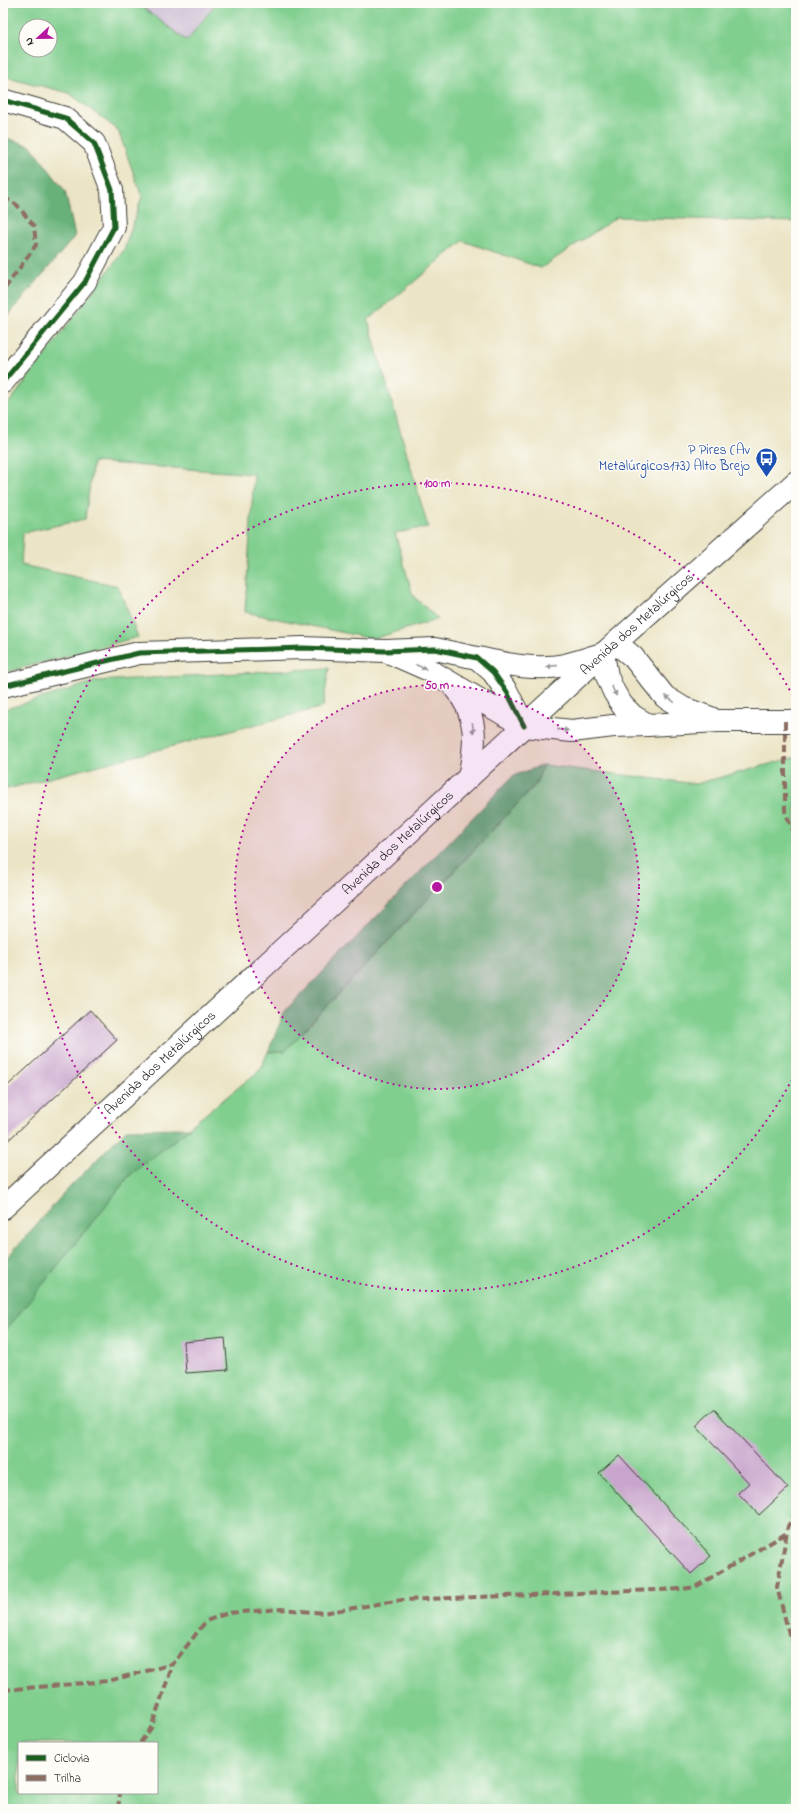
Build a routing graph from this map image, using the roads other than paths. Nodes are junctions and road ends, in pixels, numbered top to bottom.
1 (3, 100) edge
2 (3, 382) edge
3 (796, 482) edge
4 (610, 648) junction
5 (385, 651) junction
6 (477, 658) junction
7 (450, 682) junction
8 (3, 686) edge
9 (718, 721) junction
10 (796, 721) edge
11 (524, 726) junction
12 (648, 726) junction
13 (469, 778) junction
14 (3, 1208) edge

1 - 2 street
3 - 4 street, Avenida dos Metalúrgicos
4 -> 6 street
9 -> 4 street
4 - 11 street, Avenida dos Metalúrgicos
4 -> 12 street
5 - 6 street
5 -> 7 street
5 - 8 street
6 - 11 street
7 - 11 street
7 -> 13 street
9 - 10 street
9 - 12 street
11 -> 12 street
11 - 13 street, Avenida dos Metalúrgicos
13 - 14 street, Avenida dos Metalúrgicos

